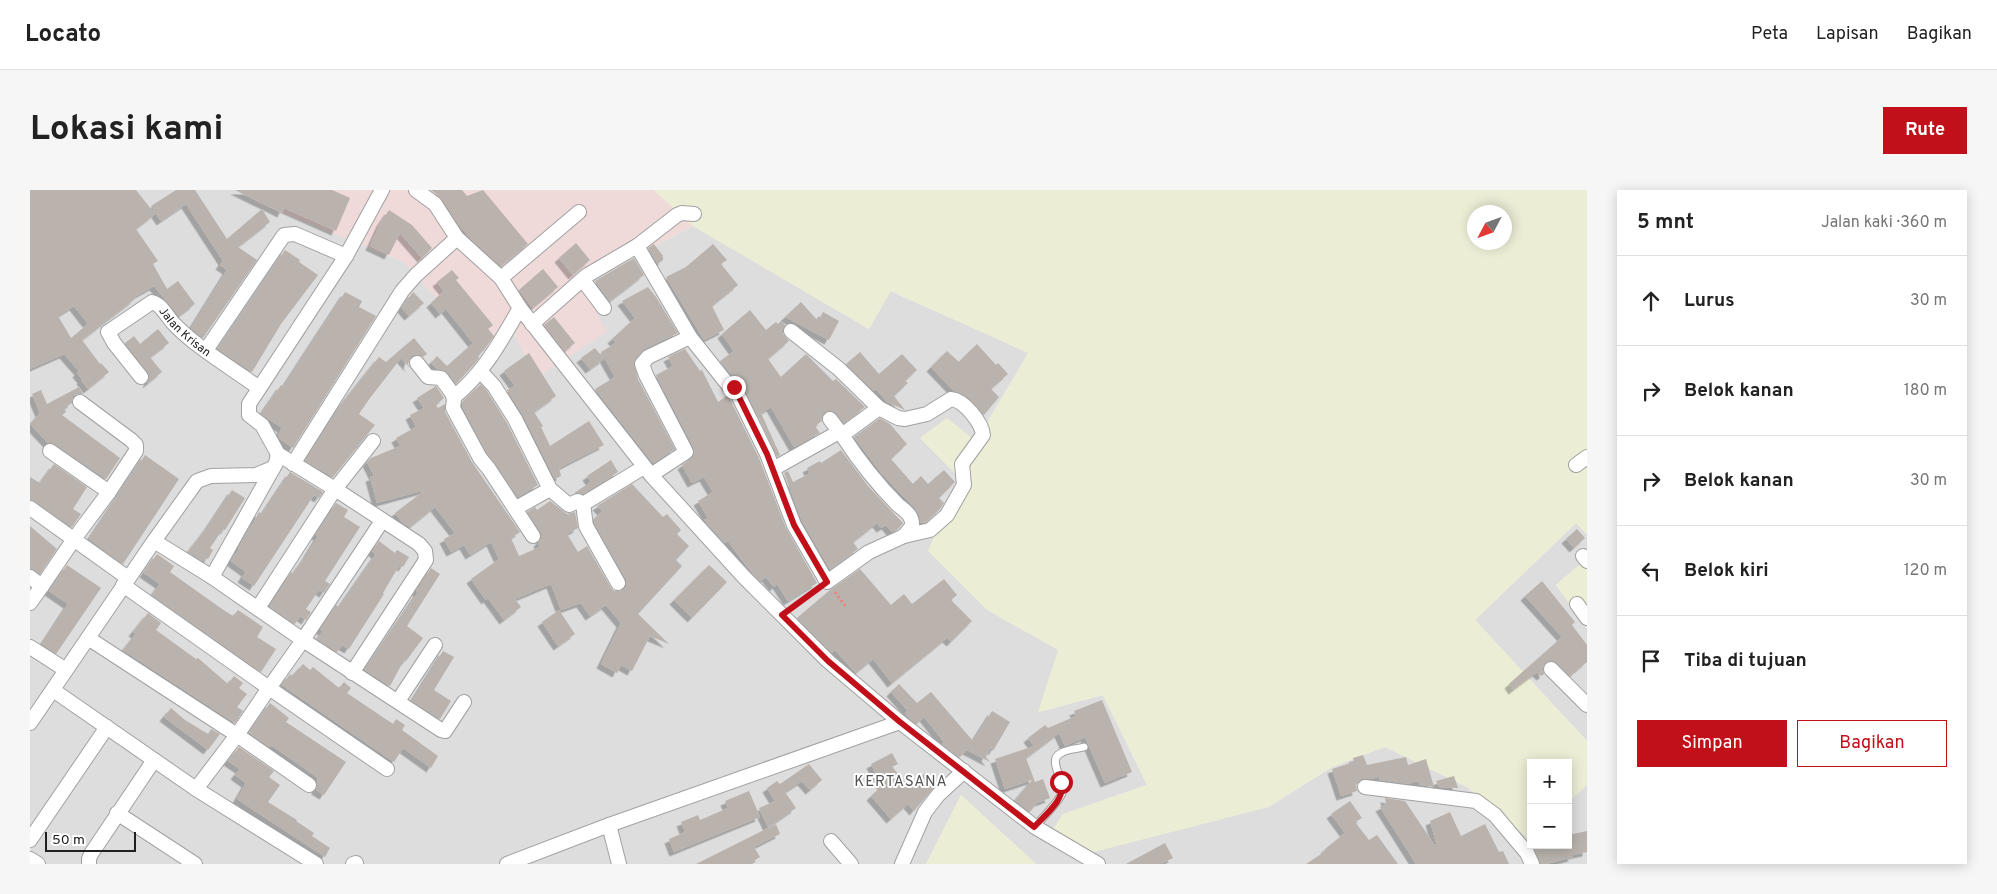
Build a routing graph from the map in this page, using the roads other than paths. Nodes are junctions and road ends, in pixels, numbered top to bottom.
1 (382, 190) edge
2 (416, 190) edge
3 (579, 212) dead end
4 (694, 214) dead end
5 (456, 238) junction
6 (637, 246) junction
7 (346, 256) junction
8 (501, 278) junction
9 (583, 280) junction
10 (520, 308) junction
11 (604, 308) dead end
12 (532, 324) junction
13 (791, 331) dead end
14 (690, 337) junction
15 (206, 350) junction
16 (417, 363) dead end
17 (480, 371) junction
18 (140, 377) dead end
19 (259, 388) junction
20 (454, 397) junction
21 (80, 402) dead end
22 (879, 408) junction
23 (830, 419) dead end
24 (841, 433) junction
25 (373, 441) dead end
26 (50, 451) dead end
27 (278, 454) junction
28 (293, 464) junction
29 (273, 468) junction
30 (773, 469) junction
31 (648, 471) junction
32 (335, 489) junction
33 (550, 489) junction
34 (109, 492) junction
35 (583, 504) junction
36 (30, 508) edge
37 (516, 508) junction
38 (382, 520) junction
39 (533, 536) dead end
40 (904, 536) junction
41 (74, 539) junction
42 (154, 541) junction
43 (30, 577) edge
44 (212, 577) junction
45 (126, 582) junction
46 (618, 583) dead end
47 (42, 586) junction
48 (30, 603) edge
49 (1577, 604) dead end
50 (258, 608) junction
51 (1587, 618) edge
52 (88, 638) junction
53 (303, 640) junction
54 (435, 645) dead end
55 (30, 648) edge
56 (1551, 669) dead end
57 (66, 670) junction
58 (352, 673) junction
59 (269, 688) junction
60 (52, 690) junction
61 (398, 701) junction
62 (464, 702) dead end
63 (1587, 705) edge
64 (900, 722) junction
65 (30, 724) edge
66 (106, 727) junction
67 (236, 735) junction
68 (1084, 747) dead end
69 (154, 760) junction
70 (387, 769) dead end
71 (964, 772) junction
72 (309, 784) dead end
73 (1364, 787) dead end
74 (196, 789) junction
75 (117, 813) junction
76 (609, 825) junction
77 (1034, 827) junction
78 (30, 840) edge
79 (831, 841) dead end
80 (30, 859) edge
81 (38, 864) edge
82 (89, 864) edge
83 (195, 864) edge
84 (316, 864) edge
85 (507, 864) edge
86 (619, 864) edge
87 (851, 864) edge
88 (902, 864) edge
89 (1098, 864) edge
90 (1532, 864) edge

1 - 7 street
2 - 5 street
3 - 8 street
4 - 6 street
5 - 8 street
5 - 28 street
6 - 9 street
6 - 14 street
7 - 15 street
7 - 19 street
8 - 10 street
9 - 11 street
9 - 12 street
10 - 12 street
10 - 17 street
12 - 31 street
13 - 22 street
14 - 30 street
14 - 31 street
15 - 18 street, Jalan Krisan
15 - 19 street, Jalan Krisan
16 - 20 street
17 - 20 street
17 - 33 street
19 - 27 street
20 - 37 street
21 - 34 street
22 - 24 street
22 - 40 street
23 - 24 street
24 - 30 street
24 - 40 street
25 - 32 street
26 - 34 street
27 - 28 street
27 - 29 street
28 - 32 street
29 - 42 street
29 - 44 street
30 - 40 street
31 - 35 street
31 - 64 street
32 - 38 street
32 - 50 street
33 - 35 street
33 - 37 street
34 - 41 street
35 - 46 street
36 - 41 street
37 - 39 street
38 - 53 street
38 - 58 street
41 - 45 street
41 - 47 street
42 - 44 street
42 - 45 street
43 - 47 street
44 - 50 street
45 - 52 street
45 - 59 street
47 - 48 street
49 - 51 street
50 - 53 street
52 - 57 street
52 - 67 street
53 - 58 street
53 - 59 street
54 - 61 street
55 - 57 street
56 - 63 street
57 - 60 street
58 - 61 street
59 - 67 street
59 - 70 street
60 - 65 street
60 - 66 street
61 - 62 street
64 - 71 street
64 - 76 street
66 - 69 street
66 - 78 street
67 - 72 street
67 - 74 street
68 - 77 lane
69 - 74 street
69 - 75 street
71 - 77 street
71 - 88 street
73 - 90 street
74 - 84 street
75 - 82 street
75 - 83 street
76 - 85 street
76 - 86 street
77 - 89 street
79 - 87 street
80 - 81 street

